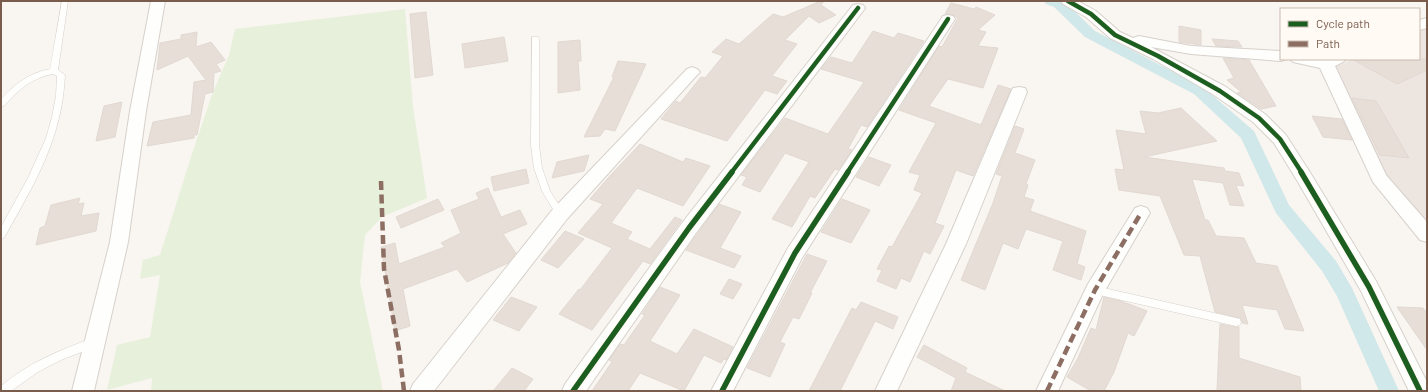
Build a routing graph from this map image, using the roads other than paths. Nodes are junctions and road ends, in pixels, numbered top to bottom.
1 (65, 1) edge
2 (158, 1) edge
3 (1068, 1) edge
4 (858, 8) dead end
5 (948, 19) dead end
6 (1115, 35) junction
7 (535, 39) dead end
8 (1280, 56) edge
9 (1309, 60) edge
10 (1332, 62) edge
11 (54, 71) junction
12 (692, 72) dead end
13 (1019, 92) dead end
14 (1, 104) edge
15 (1142, 213) dead end
16 (560, 214) junction
17 (1, 235) edge
18 (1427, 235) edge
19 (1095, 290) junction
20 (1236, 322) dead end
21 (95, 342) junction
22 (3, 391) edge
23 (83, 391) edge
24 (421, 391) edge
25 (573, 391) edge
26 (722, 391) edge
27 (886, 391) edge
28 (1047, 391) edge
29 (1420, 391) edge

1 - 11 lane
2 - 21 street
3 - 6 street
4 - 25 street
5 - 26 street
6 - 8 street
6 - 29 street
7 - 16 lane
9 - 10 street
10 - 18 street
11 - 14 lane
11 - 17 lane
12 - 16 street
13 - 27 street
15 - 19 street
16 - 24 street
19 - 20 lane
19 - 28 street
21 - 22 lane
21 - 23 street

